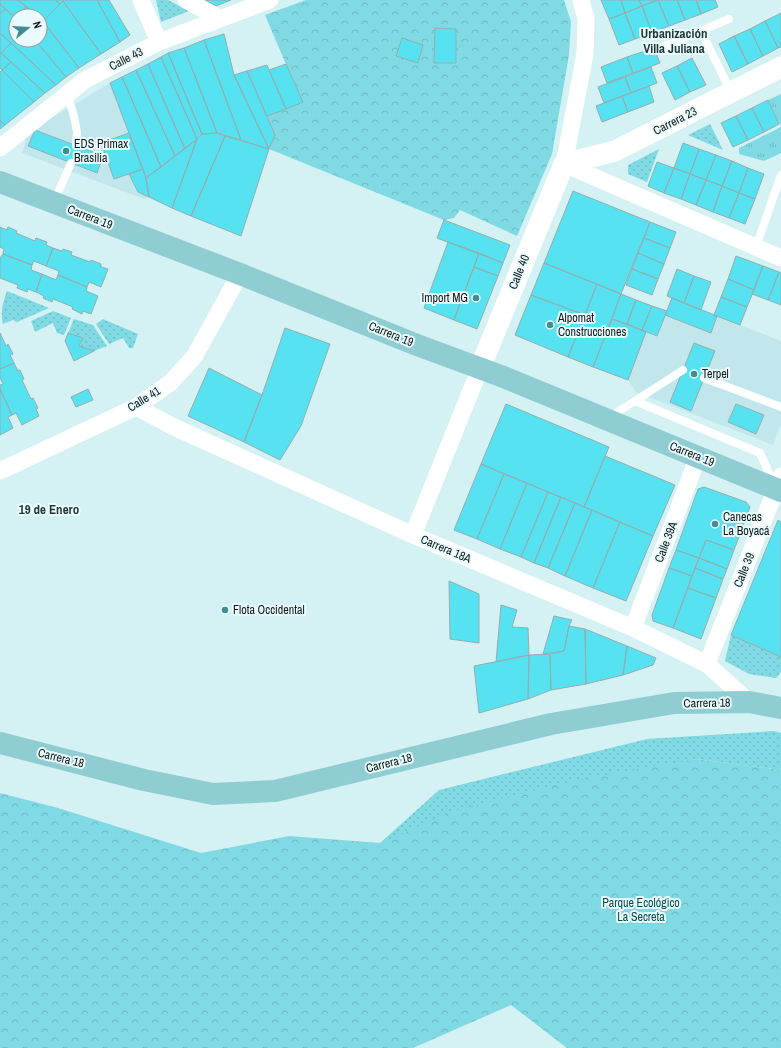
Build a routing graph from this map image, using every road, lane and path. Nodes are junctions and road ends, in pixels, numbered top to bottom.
1 (141, 0) edge
2 (186, 0) edge
3 (270, 0) edge
4 (581, 0) edge
5 (219, 18) junction
6 (730, 19) dead end
7 (701, 31) junction
8 (159, 42) junction
9 (664, 46) dead end
10 (781, 67) edge
11 (732, 93) junction
12 (67, 94) junction
13 (76, 146) dead end
14 (0, 148) edge
15 (71, 163) dead end
16 (564, 164) junction
17 (781, 175) edge
18 (0, 182) edge
19 (54, 203) junction
20 (756, 247) junction
21 (781, 258) edge
22 (240, 274) junction
23 (480, 368) junction
24 (683, 370) dead end
25 (704, 378) dead end
26 (635, 401) junction
27 (136, 407) junction
28 (781, 407) edge
29 (607, 419) junction
30 (698, 457) junction
31 (0, 471) edge
32 (779, 485) edge
33 (413, 535) junction
34 (633, 628) junction
35 (707, 664) junction
36 (749, 702) junction
37 (781, 708) edge
38 (0, 743) edge

1 - 8 street
2 - 5 street
3 - 5 street, Calle 43
4 - 16 street, Calle 40
5 - 8 street, Calle 43
6 - 7 lane
7 - 9 lane
7 - 11 lane
8 - 12 street, Calle 43
10 - 11 street, Carrera 23
11 - 16 street, Carrera 23
12 - 13 lane
12 - 14 street, Calle 43
15 - 19 lane
16 - 20 street
16 - 23 street, Calle 40
17 - 20 lane
18 - 19 main road, Carrera 19
19 - 22 main road, Carrera 19
20 - 21 street
22 - 23 main road, Carrera 19
22 - 27 street, Calle 41
23 - 29 main road, Carrera 19
23 - 33 street, Calle 40
24 - 26 lane
25 - 28 lane
26 - 29 lane
26 - 32 lane
27 - 31 street, Calle 41
27 - 33 street, Carrera 18A
29 - 30 main road, Carrera 19
30 - 32 main road, Carrera 19
30 - 34 street, Calle 39A
32 - 35 street, Calle 39
33 - 34 street, Carrera 18A
34 - 35 street, Carrera 18A
35 - 36 street, Carrera 18A
36 - 37 main road, Carrera 18
36 - 38 main road, Carrera 18

